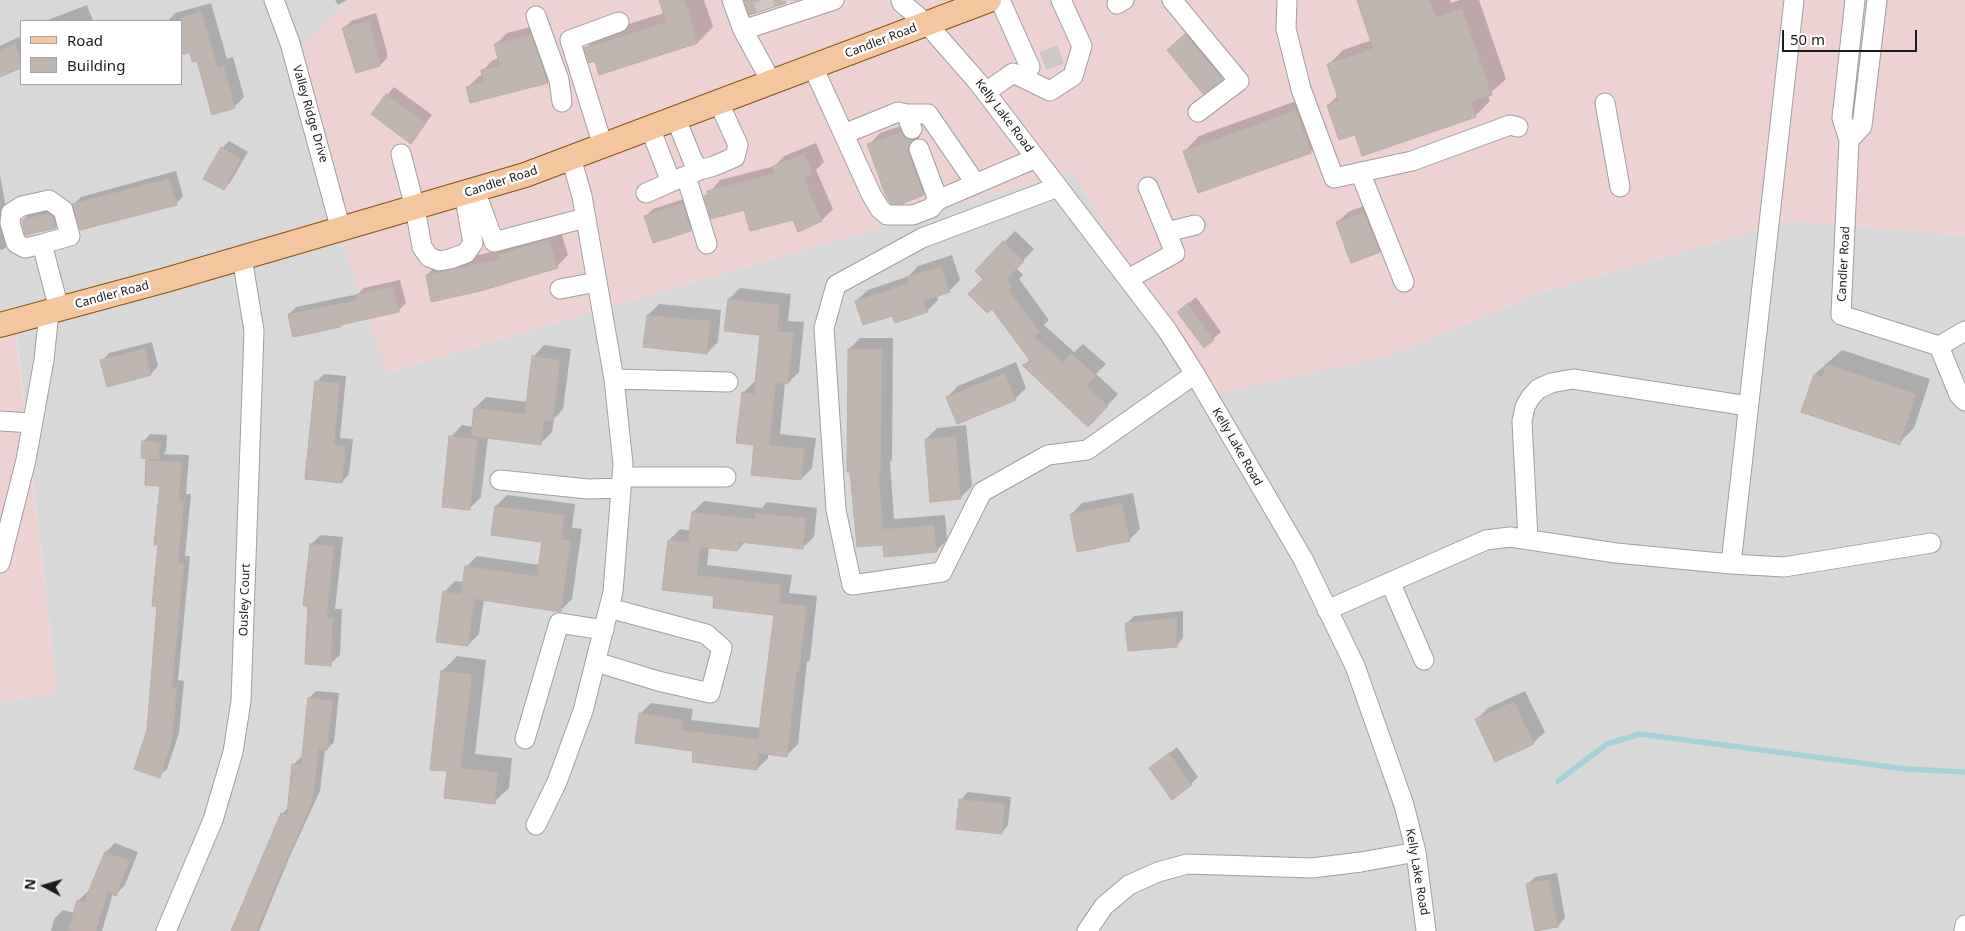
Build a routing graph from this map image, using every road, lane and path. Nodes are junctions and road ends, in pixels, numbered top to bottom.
1 (274, 0) edge
2 (732, 0) edge
3 (834, 0) edge
4 (901, 0) edge
5 (989, 0) edge
6 (1000, 0) edge
7 (1061, 0) edge
8 (1172, 0) edge
9 (1287, 0) edge
10 (1794, 0) edge
11 (1855, 0) edge
12 (1878, 0) edge
13 (793, 7) edge
14 (536, 16) dead end
15 (618, 22) dead end
16 (927, 24) junction
17 (743, 30) junction
18 (1082, 46) junction
19 (1062, 54) tunnel mouth
20 (813, 67) junction
21 (1029, 67) junction
22 (772, 83) junction
23 (986, 92) junction
24 (587, 93) junction
25 (719, 103) junction
26 (1605, 103) dead end
27 (1198, 112) dead end
28 (676, 119) junction
29 (1518, 127) dead end
30 (650, 128) junction
31 (844, 134) junction
32 (1849, 140) junction
33 (603, 146) junction
34 (919, 149) dead end
35 (401, 154) dead end
36 (571, 158) junction
37 (1036, 158) junction
38 (1360, 172) junction
39 (686, 176) junction
40 (976, 184) junction
41 (1148, 187) dead end
42 (1620, 187) dead end
43 (1058, 188) junction
44 (469, 192) junction
45 (646, 193) dead end
46 (938, 200) junction
47 (415, 208) junction
48 (585, 218) junction
49 (1195, 225) dead end
50 (341, 230) junction
51 (1167, 232) junction
52 (42, 244) dead end
53 (708, 244) dead end
54 (242, 257) junction
55 (1128, 279) junction
56 (597, 282) junction
57 (1404, 282) dead end
58 (560, 290) dead end
59 (54, 311) junction
60 (0, 325) edge
61 (1965, 332) edge
62 (1939, 346) junction
63 (1195, 374) junction
64 (614, 378) junction
65 (728, 382) dead end
66 (1965, 401) edge
67 (1748, 406) junction
68 (0, 420) edge
69 (32, 423) junction
70 (726, 477) dead end
71 (500, 480) dead end
72 (621, 482) junction
73 (1528, 539) junction
74 (1931, 543) dead end
75 (0, 563) edge
76 (1731, 564) junction
77 (1390, 582) junction
78 (609, 608) junction
79 (1327, 610) junction
80 (604, 630) junction
81 (1424, 660) dead end
82 (596, 662) junction
83 (525, 739) dead end
84 (536, 826) dead end
85 (1416, 852) junction
86 (1965, 925) edge
87 (166, 931) edge
88 (1087, 931) edge
89 (1426, 931) edge
90 (1964, 931) edge

1 - 50 street, Valley Ridge Drive
2 - 17 street
3 - 13 street
4 - 16 street, Kelly Lake Road
5 - 16 main road, Candler Road
6 - 21 street
7 - 18 street
8 - 27 street
9 - 38 street
10 - 67 street
11 - 32 street, Candler Road
12 - 32 street
13 - 17 street
14 - 24 street
15 - 24 street
16 - 20 main road, Candler Road
16 - 23 street, Kelly Lake Road
17 - 22 street
18 - 19 street
18 - 21 street
20 - 22 main road, Candler Road
20 - 31 street
21 - 23 street
22 - 25 main road, Candler Road
23 - 37 street, Kelly Lake Road
24 - 33 street
25 - 28 main road, Candler Road
25 - 39 street
26 - 42 street
28 - 30 main road, Candler Road
28 - 39 street
29 - 38 street
30 - 33 main road, Candler Road
30 - 39 street
31 - 40 street
31 - 46 street
32 - 62 street, Candler Road
33 - 36 main road, Candler Road
34 - 46 street
35 - 47 street
36 - 44 main road, Candler Road
36 - 48 street
37 - 40 street
37 - 43 street, Kelly Lake Road
38 - 57 street
39 - 45 street
39 - 53 street
40 - 46 street
41 - 51 street
43 - 55 street, Kelly Lake Road
43 - 63 street
44 - 47 main road, Candler Road
44 - 47 street
44 - 48 street
47 - 50 main road, Candler Road
48 - 56 street
49 - 51 street
50 - 54 main road, Candler Road
51 - 55 street
52 - 59 street
54 - 59 main road, Candler Road
54 - 87 street, Ousley Court
55 - 63 street, Kelly Lake Road
56 - 58 street
56 - 64 street
59 - 60 main road, Candler Road
59 - 69 street
61 - 62 street
62 - 66 street
63 - 79 street, Kelly Lake Road
64 - 65 street
64 - 72 street
67 - 73 street
67 - 76 street
68 - 69 street
69 - 75 street
70 - 72 street
71 - 72 street
72 - 78 street
73 - 76 street
73 - 77 street
74 - 76 street
77 - 79 street
77 - 81 street
78 - 80 street
78 - 82 street
79 - 85 street, Kelly Lake Road
80 - 82 street
80 - 83 street
82 - 84 street
85 - 88 street
85 - 89 street, Kelly Lake Road
86 - 90 street

